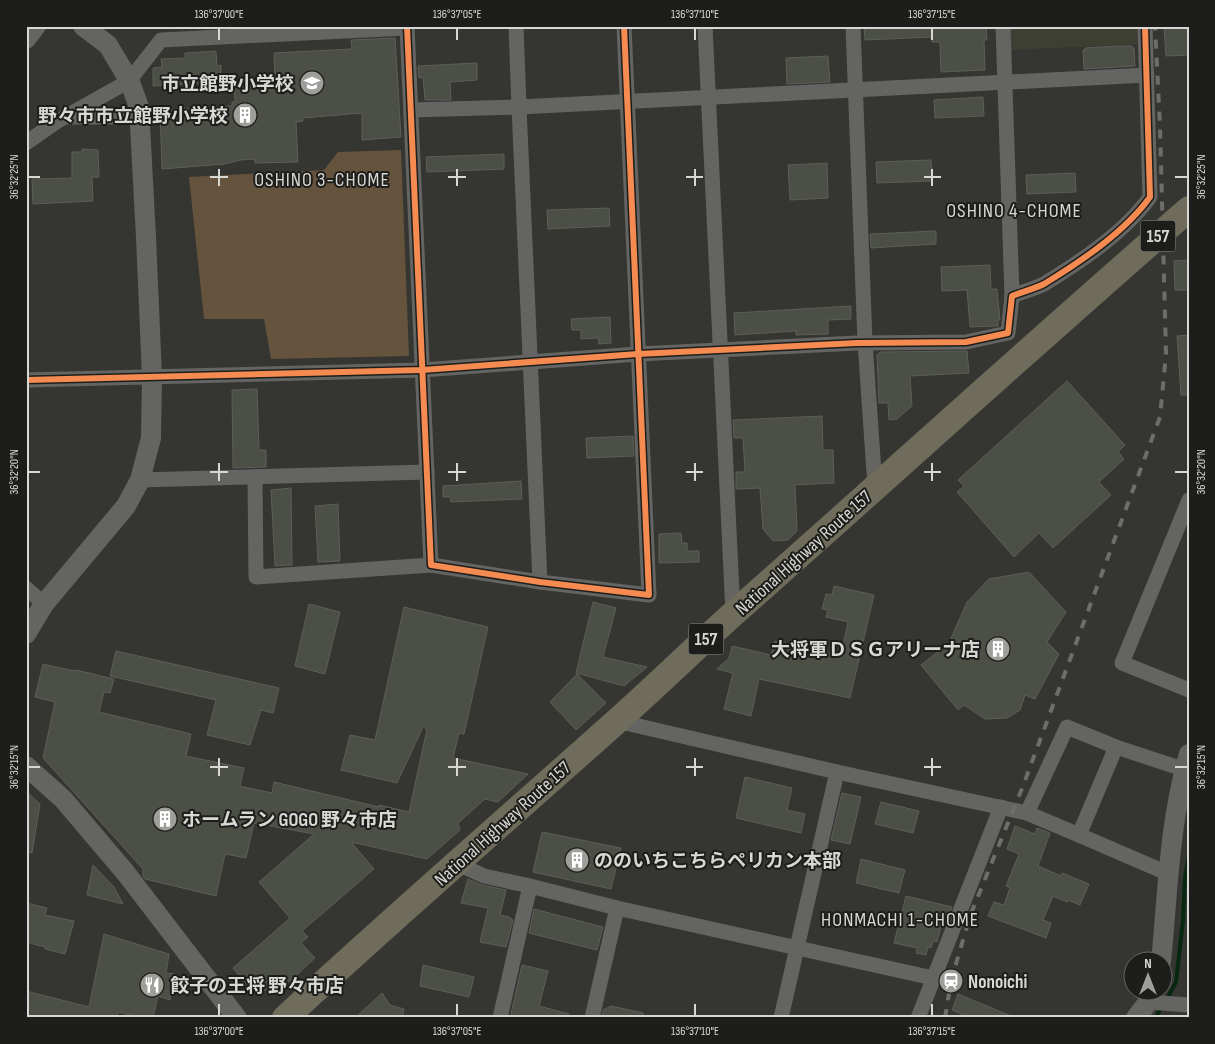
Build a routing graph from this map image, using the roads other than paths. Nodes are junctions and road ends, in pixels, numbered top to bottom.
1 (36, 26) edge
2 (83, 26) edge
3 (172, 26) edge
4 (516, 26) edge
5 (624, 26) edge
6 (705, 26) edge
7 (853, 26) edge
8 (1003, 26) edge
9 (1145, 26) edge
10 (407, 27) edge
11 (26, 39) edge
12 (161, 40) junction
13 (1147, 75) junction
14 (129, 81) junction
15 (1005, 82) junction
16 (856, 89) junction
17 (708, 97) junction
18 (627, 102) junction
19 (519, 107) junction
20 (411, 110) junction
21 (66, 116) junction
22 (140, 117) junction
23 (26, 143) edge
24 (1189, 209) edge
25 (1012, 296) junction
26 (865, 342) junction
27 (720, 350) junction
28 (638, 354) junction
29 (529, 362) junction
30 (422, 370) junction
31 (152, 377) junction
32 (26, 380) edge
33 (427, 472) junction
34 (255, 478) junction
35 (140, 480) junction
36 (875, 487) junction
37 (1189, 500) edge
38 (431, 565) junction
39 (540, 582) junction
40 (31, 594) edge
41 (733, 614) junction
42 (26, 634) edge
43 (1189, 690) edge
44 (617, 721) junction
45 (1116, 747) junction
46 (1187, 765) edge
47 (26, 766) edge
48 (836, 772) junction
49 (1000, 807) junction
50 (1027, 813) junction
51 (1079, 835) junction
52 (456, 864) junction
53 (1167, 873) junction
54 (530, 886) junction
55 (617, 908) junction
56 (797, 947) junction
57 (1162, 952) edge
58 (933, 978) junction
59 (1155, 1002) edge
60 (1170, 1002) edge
61 (1189, 1005) edge
62 (237, 1018) edge
63 (285, 1018) edge
64 (500, 1018) edge
65 (592, 1018) edge
66 (781, 1018) edge
67 (918, 1018) edge
68 (1136, 1018) edge

1 - 11 street
2 - 14 street
3 - 12 street
4 - 19 street
5 - 18 street
6 - 17 street
7 - 16 street
8 - 15 street
9 - 13 street
10 - 12 street
10 - 20 street
12 - 14 street
13 - 15 street
13 - 25 street
14 - 21 street
14 - 22 street
15 - 16 street
15 - 25 street
16 - 17 street
16 - 26 street
17 - 18 street
17 - 27 street
18 - 19 street
18 - 28 street
19 - 20 street
19 - 29 street
20 - 30 street
21 - 22 street
21 - 23 street
22 - 31 street
24 - 36 highway, National Highway Route 157 / 157
25 - 26 street
26 - 27 street
26 - 36 street
27 - 28 street
27 - 41 street
28 - 29 street
28 - 39 street
29 - 30 street
29 - 39 street
30 - 31 street
30 - 33 street
31 - 32 street
31 - 35 street
33 - 34 street
33 - 38 street
34 - 35 street
34 - 38 street
35 - 40 street
36 - 41 highway, National Highway Route 157 / 157
37 - 43 street
38 - 39 street
40 - 42 street
41 - 44 highway, National Highway Route 157 / 157
44 - 48 street
44 - 52 highway, National Highway Route 157 / 157
45 - 46 street
45 - 50 street
45 - 51 street
46 - 53 street
47 - 62 street
48 - 49 street
48 - 56 street
49 - 50 street
49 - 58 street
50 - 51 street
51 - 53 street
52 - 54 street
52 - 63 highway, National Highway Route 157 / 157
53 - 57 street
54 - 55 street
54 - 64 street
55 - 56 street
55 - 65 street
56 - 58 street
56 - 66 street
58 - 67 street
59 - 68 street
60 - 61 street

